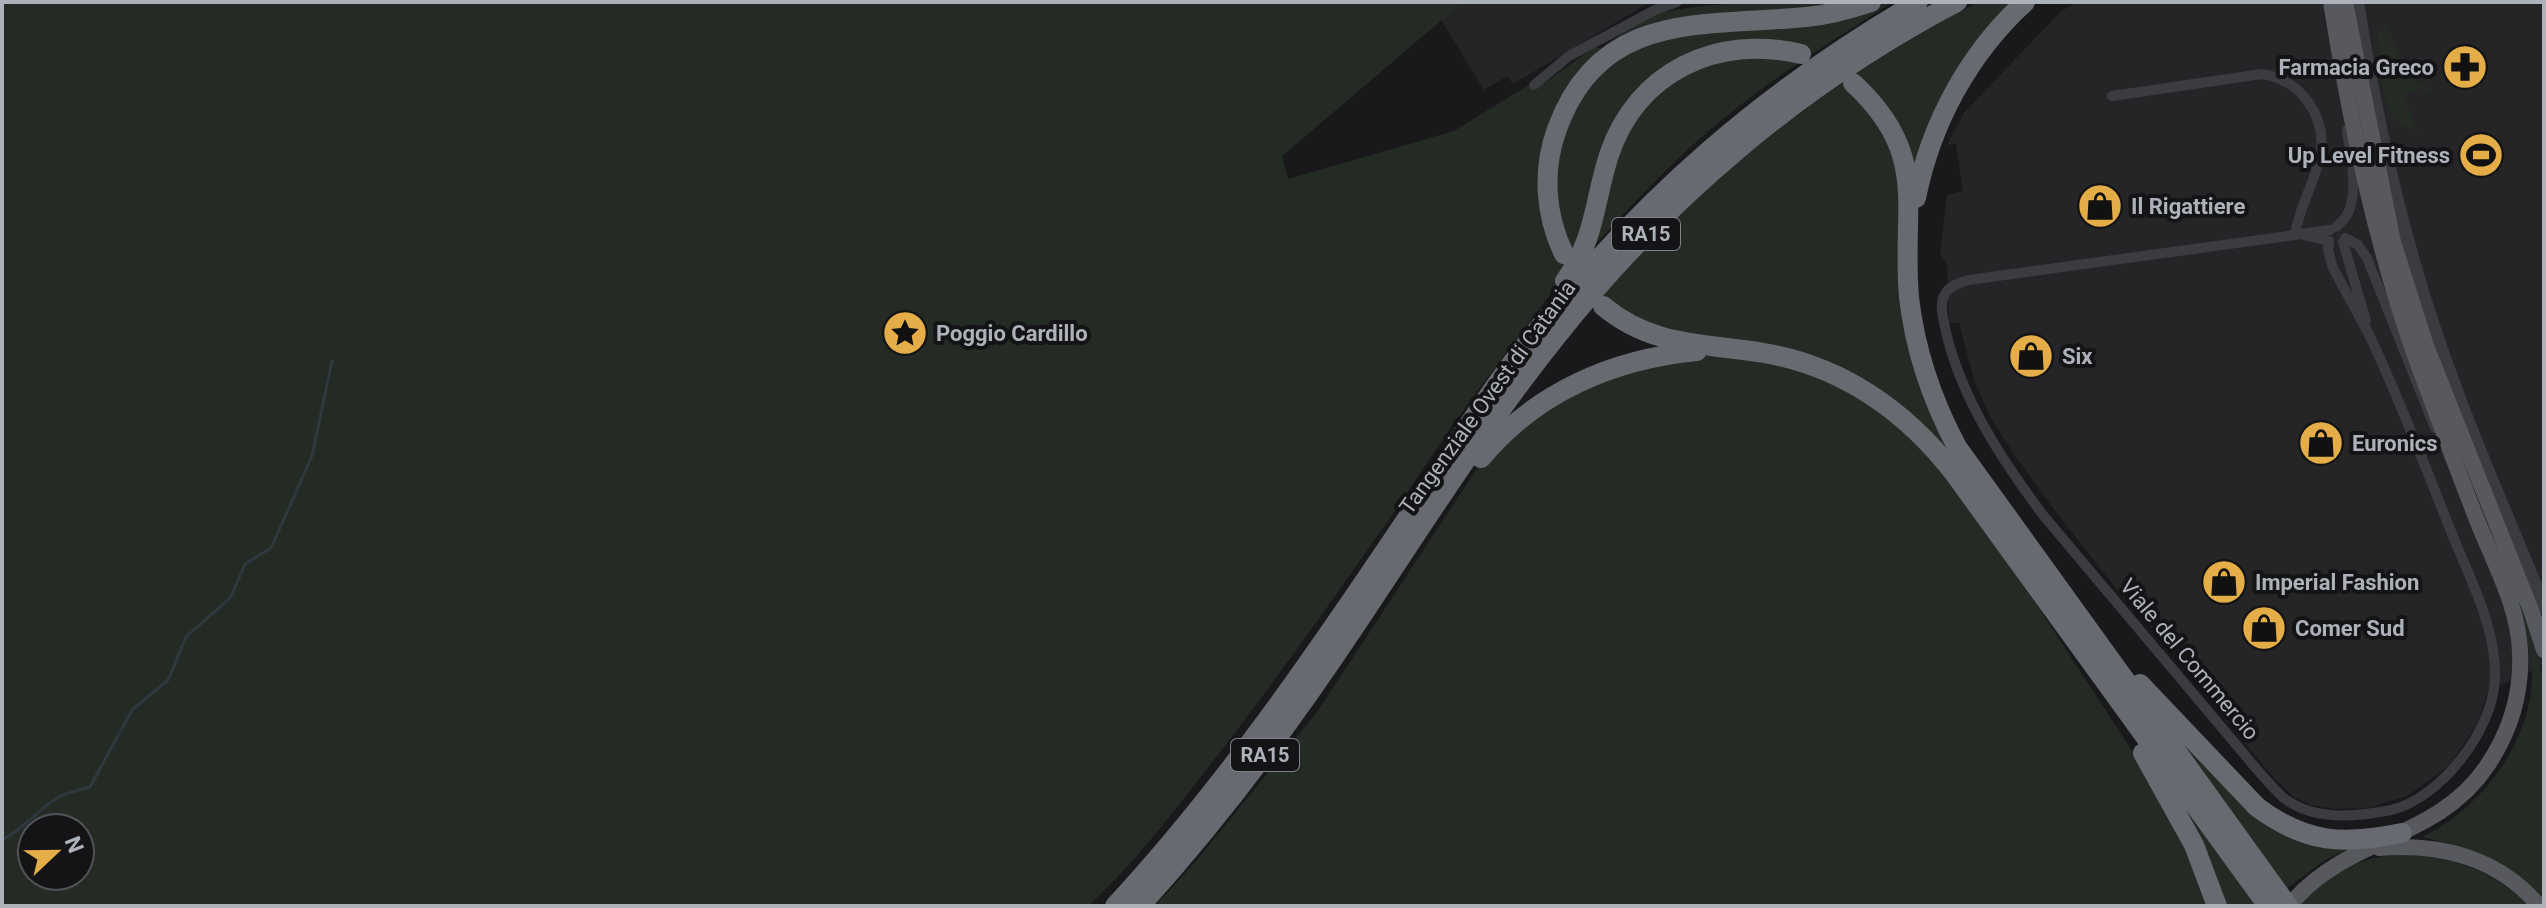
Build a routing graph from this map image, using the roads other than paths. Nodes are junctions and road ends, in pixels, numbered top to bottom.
1 (1677, 2) edge
2 (1871, 2) edge
3 (1918, 2) edge
4 (1957, 2) edge
5 (2025, 2) edge
6 (2331, 2) edge
7 (2345, 2) edge
8 (2358, 2) edge
9 (1801, 54) dead end
10 (2341, 65) junction
11 (1853, 83) dead end
12 (1534, 85) dead end
13 (2112, 96) dead end
14 (2332, 233) junction
15 (2297, 234) junction
16 (1908, 237) junction
17 (2344, 240) junction
18 (1564, 254) dead end
19 (1603, 306) dead end
20 (2372, 342) junction
21 (1733, 348) junction
22 (2455, 464) junction
23 (1406, 521) junction
24 (1410, 544) junction
25 (2026, 544) junction
26 (2029, 575) junction
27 (2544, 607) edge
28 (2544, 650) edge
29 (2402, 833) junction
30 (2365, 849) junction
31 (2291, 902) edge
32 (1115, 906) edge
33 (1140, 906) edge
34 (2217, 906) edge
35 (2268, 906) edge
36 (2539, 906) edge

1 - 12 street
2 - 18 highway
3 - 23 highway, Tangenziale Ovest di Catania / RA15
4 - 24 highway, Tangenziale Ovest di Catania / RA15
5 - 16 highway
6 - 10 main road
7 - 28 main road
8 - 27 street
9 - 23 highway
10 - 14 street
10 - 22 main road
11 - 16 highway
13 - 15 street
14 - 15 street
14 - 17 street
14 - 20 street
15 - 20 street, Viale del Commercio
16 - 25 highway
17 - 20 street
17 - 22 street
19 - 21 highway
21 - 24 highway
21 - 26 highway
22 - 29 main road
23 - 32 highway, Tangenziale Ovest di Catania / RA15
24 - 33 highway, Tangenziale Ovest di Catania / RA15
25 - 29 highway
25 - 31 highway
26 - 34 highway
26 - 35 highway
29 - 30 main road
30 - 31 main road
30 - 36 main road

